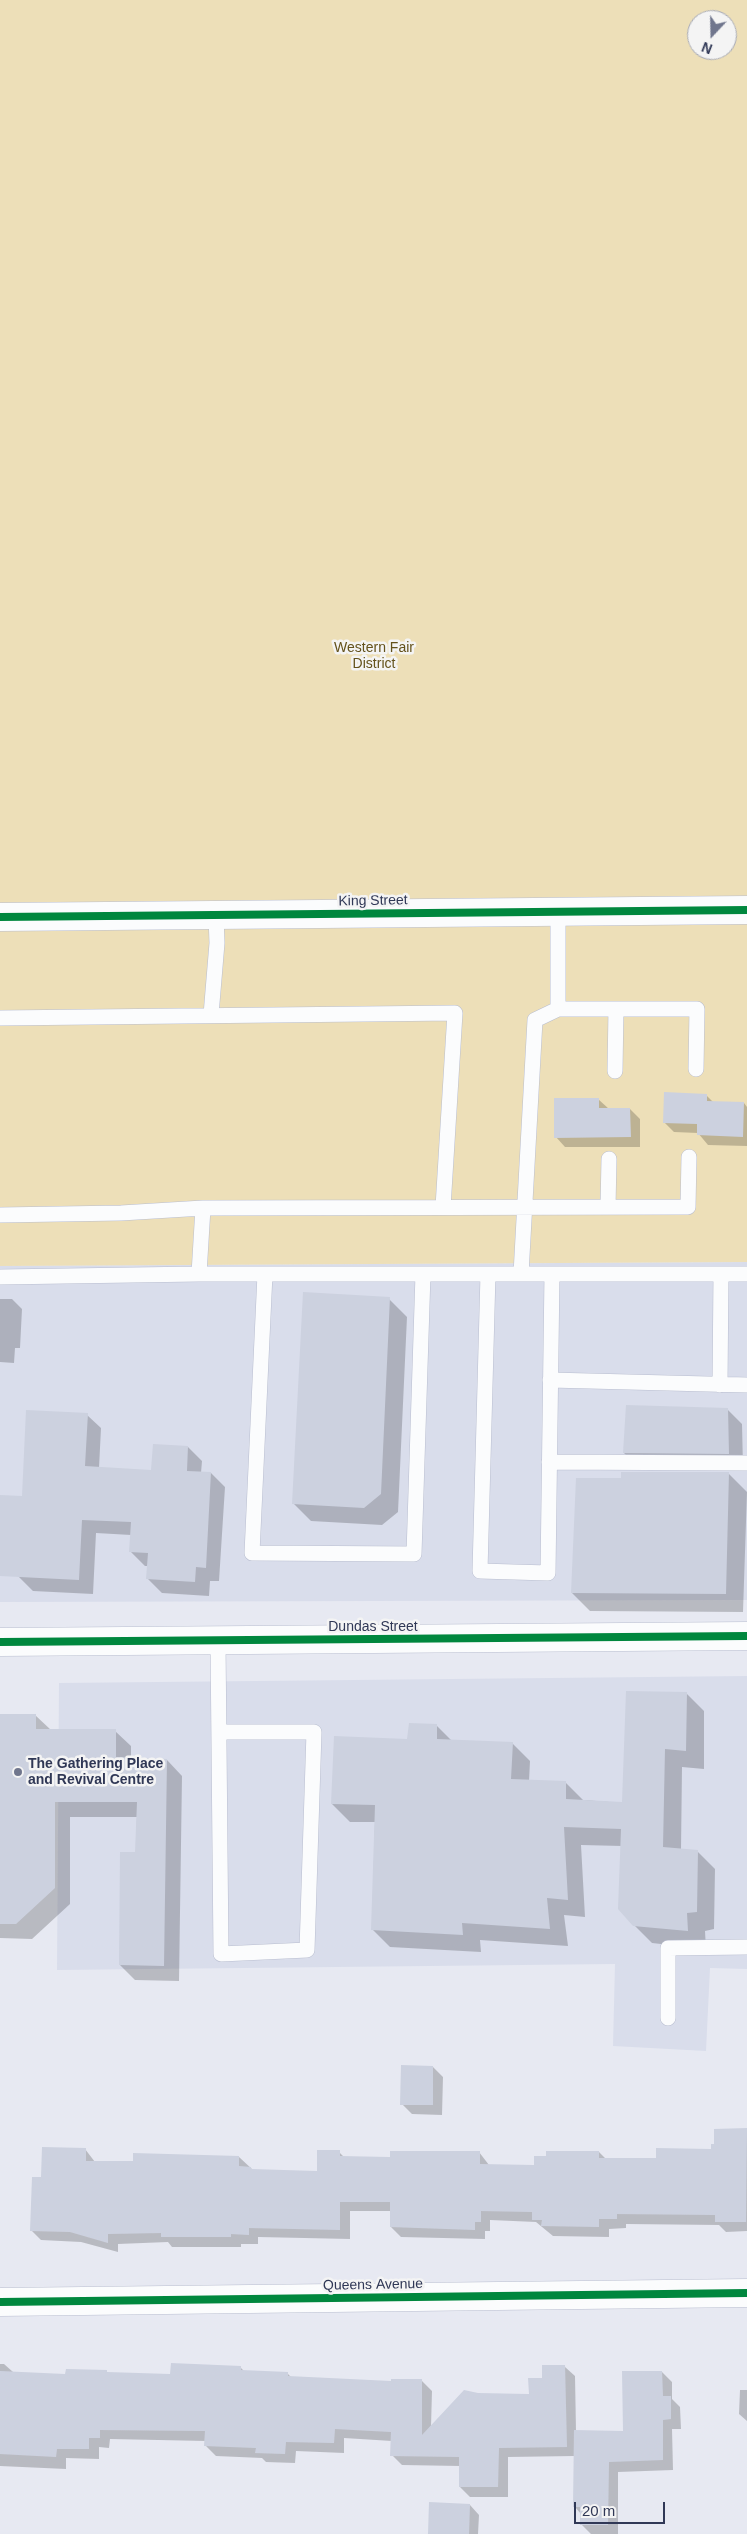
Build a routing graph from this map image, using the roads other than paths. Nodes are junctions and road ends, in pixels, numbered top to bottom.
1 (747, 910) edge
2 (558, 911) junction
3 (216, 916) junction
4 (0, 917) edge
5 (558, 1009) junction
6 (616, 1009) junction
7 (211, 1015) junction
8 (0, 1018) edge
9 (696, 1069) dead end
10 (615, 1071) dead end
11 (689, 1158) dead end
12 (609, 1159) dead end
13 (525, 1206) junction
14 (443, 1207) junction
15 (608, 1207) junction
16 (203, 1208) junction
17 (0, 1215) edge
18 (199, 1274) junction
19 (265, 1274) junction
20 (423, 1274) junction
21 (488, 1274) junction
22 (521, 1274) junction
23 (552, 1274) junction
24 (720, 1274) junction
25 (747, 1274) edge
26 (0, 1277) edge
27 (550, 1380) junction
28 (720, 1385) junction
29 (747, 1386) edge
30 (549, 1462) junction
31 (747, 1463) edge
32 (747, 1636) edge
33 (218, 1641) junction
34 (0, 1642) edge
35 (219, 1732) junction
36 (747, 1947) edge
37 (668, 2018) dead end
38 (747, 2293) edge
39 (0, 2302) edge

1 - 2 street, King Street
2 - 3 street, King Street
2 - 5 lane
3 - 4 street, King Street
3 - 7 lane
5 - 6 lane
5 - 13 lane
6 - 9 lane
6 - 10 lane
7 - 8 lane
7 - 14 lane
11 - 15 lane
12 - 15 lane
13 - 14 lane
13 - 15 lane
13 - 22 lane
14 - 16 lane
16 - 17 lane
16 - 18 lane
18 - 19 lane
18 - 26 lane
19 - 20 lane
19 - 20 lane
20 - 21 lane
21 - 22 lane
21 - 30 lane
22 - 23 lane
23 - 24 lane
23 - 27 lane
24 - 25 lane
24 - 28 lane
27 - 28 lane
27 - 30 lane
28 - 29 lane
30 - 31 lane
32 - 33 street, Dundas Street
33 - 34 street, Dundas Street
33 - 35 lane
35 - 35 lane
36 - 37 lane
38 - 39 street, Queens Avenue

